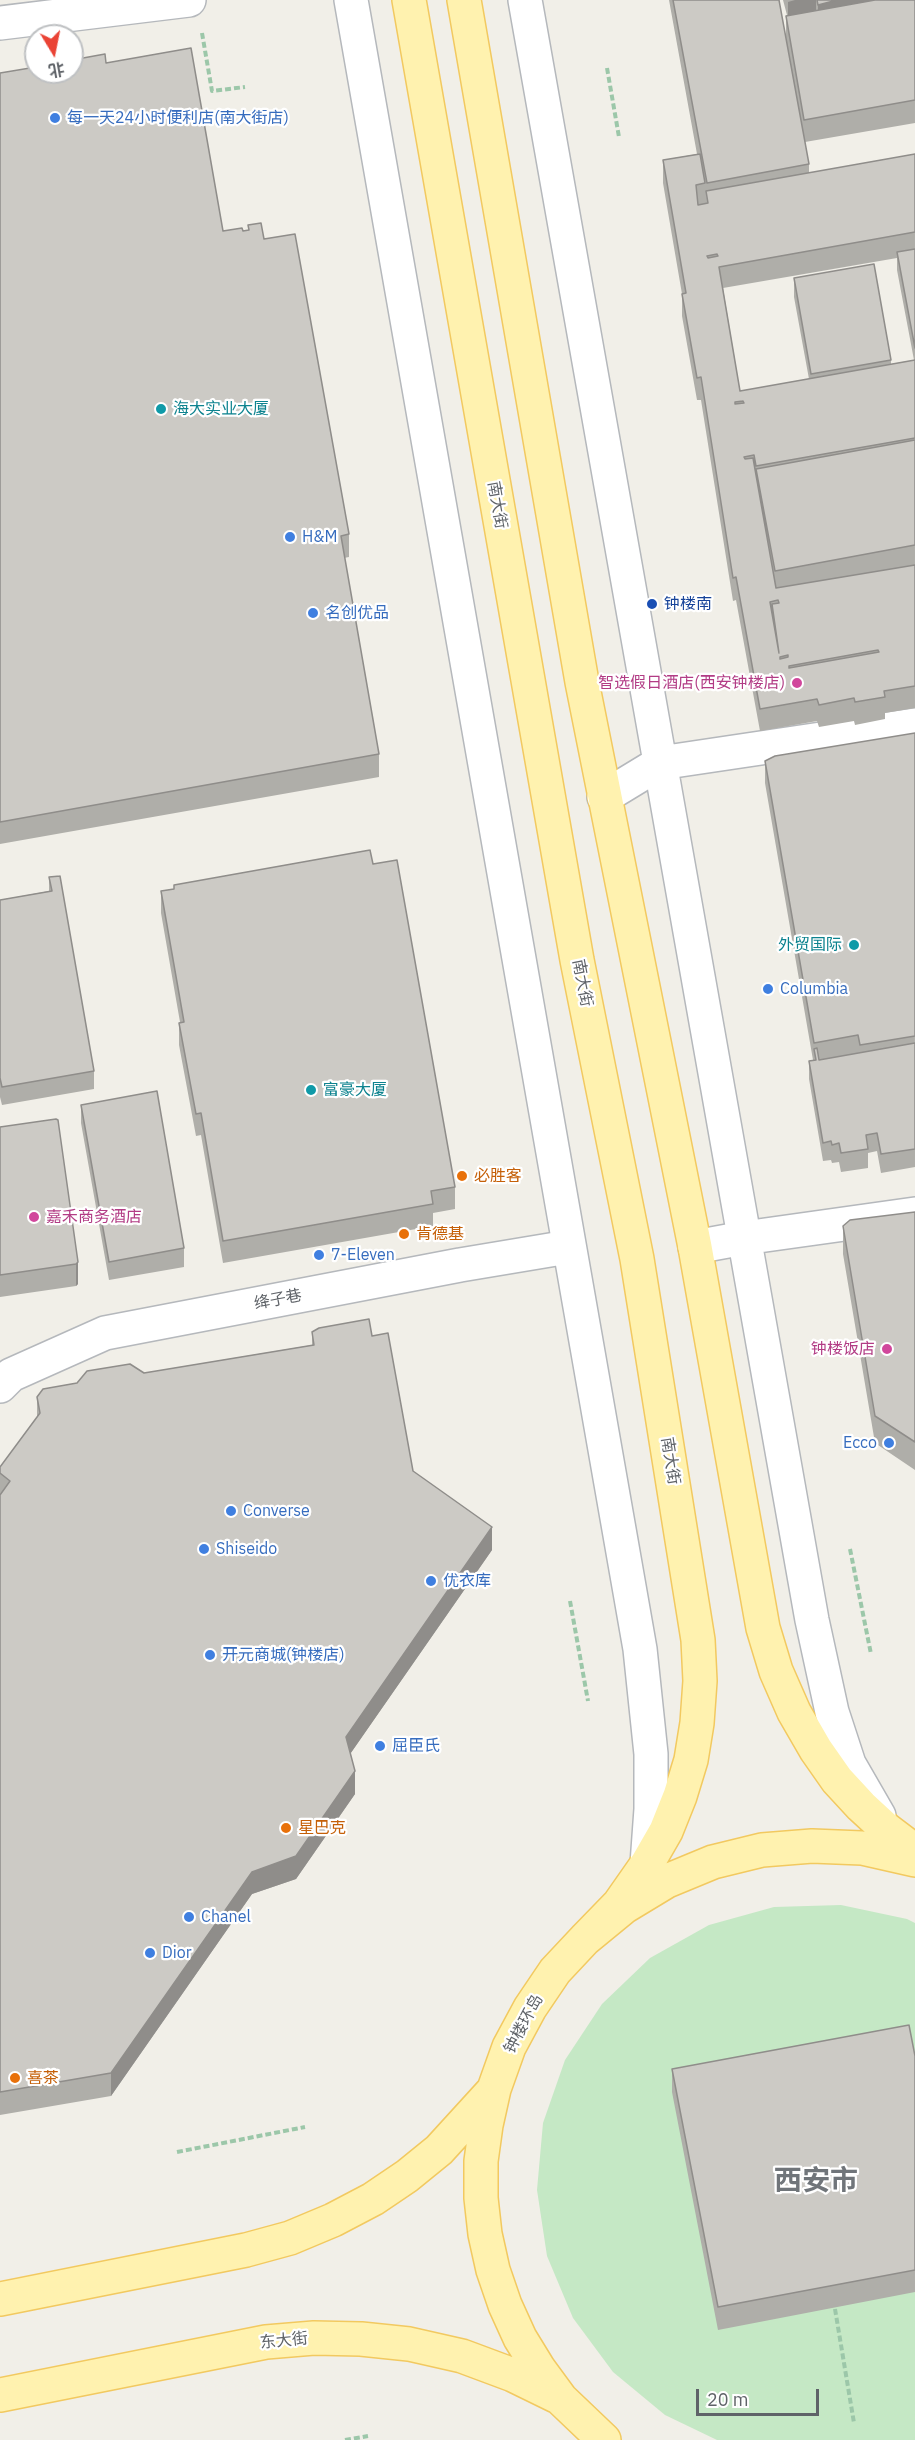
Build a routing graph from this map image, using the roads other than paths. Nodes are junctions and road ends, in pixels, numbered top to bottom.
1 (351, 0) edge
2 (409, 0) edge
3 (464, 0) edge
4 (525, 0) edge
5 (194, 11) edge
6 (0, 23) edge
7 (915, 725) edge
8 (660, 763) junction
9 (604, 797) junction
10 (915, 1214) edge
11 (744, 1238) junction
12 (568, 1247) junction
13 (695, 1247) junction
14 (0, 1386) edge
15 (887, 1830) junction
16 (915, 1851) edge
17 (915, 1860) edge
18 (647, 1864) junction
19 (585, 1939) junction
20 (494, 2089) junction
21 (0, 2299) edge
22 (0, 2394) edge
23 (561, 2399) junction
24 (604, 2440) edge

1 - 12 street
2 - 18 main road, 南大街
3 - 9 main road
4 - 8 street
5 - 6 street
7 - 8 street
8 - 9 street
8 - 11 street
9 - 13 main road
10 - 11 street
11 - 13 street
11 - 15 street
12 - 14 street, 绛子巷
12 - 18 street
13 - 15 main road
15 - 16 main road
17 - 19 main road, 钟楼环岛
18 - 19 main road, 南大街
19 - 20 main road, 钟楼环岛
20 - 21 main road
20 - 23 main road, 钟楼环岛
22 - 23 main road, 东大街
23 - 24 main road, 钟楼环岛

